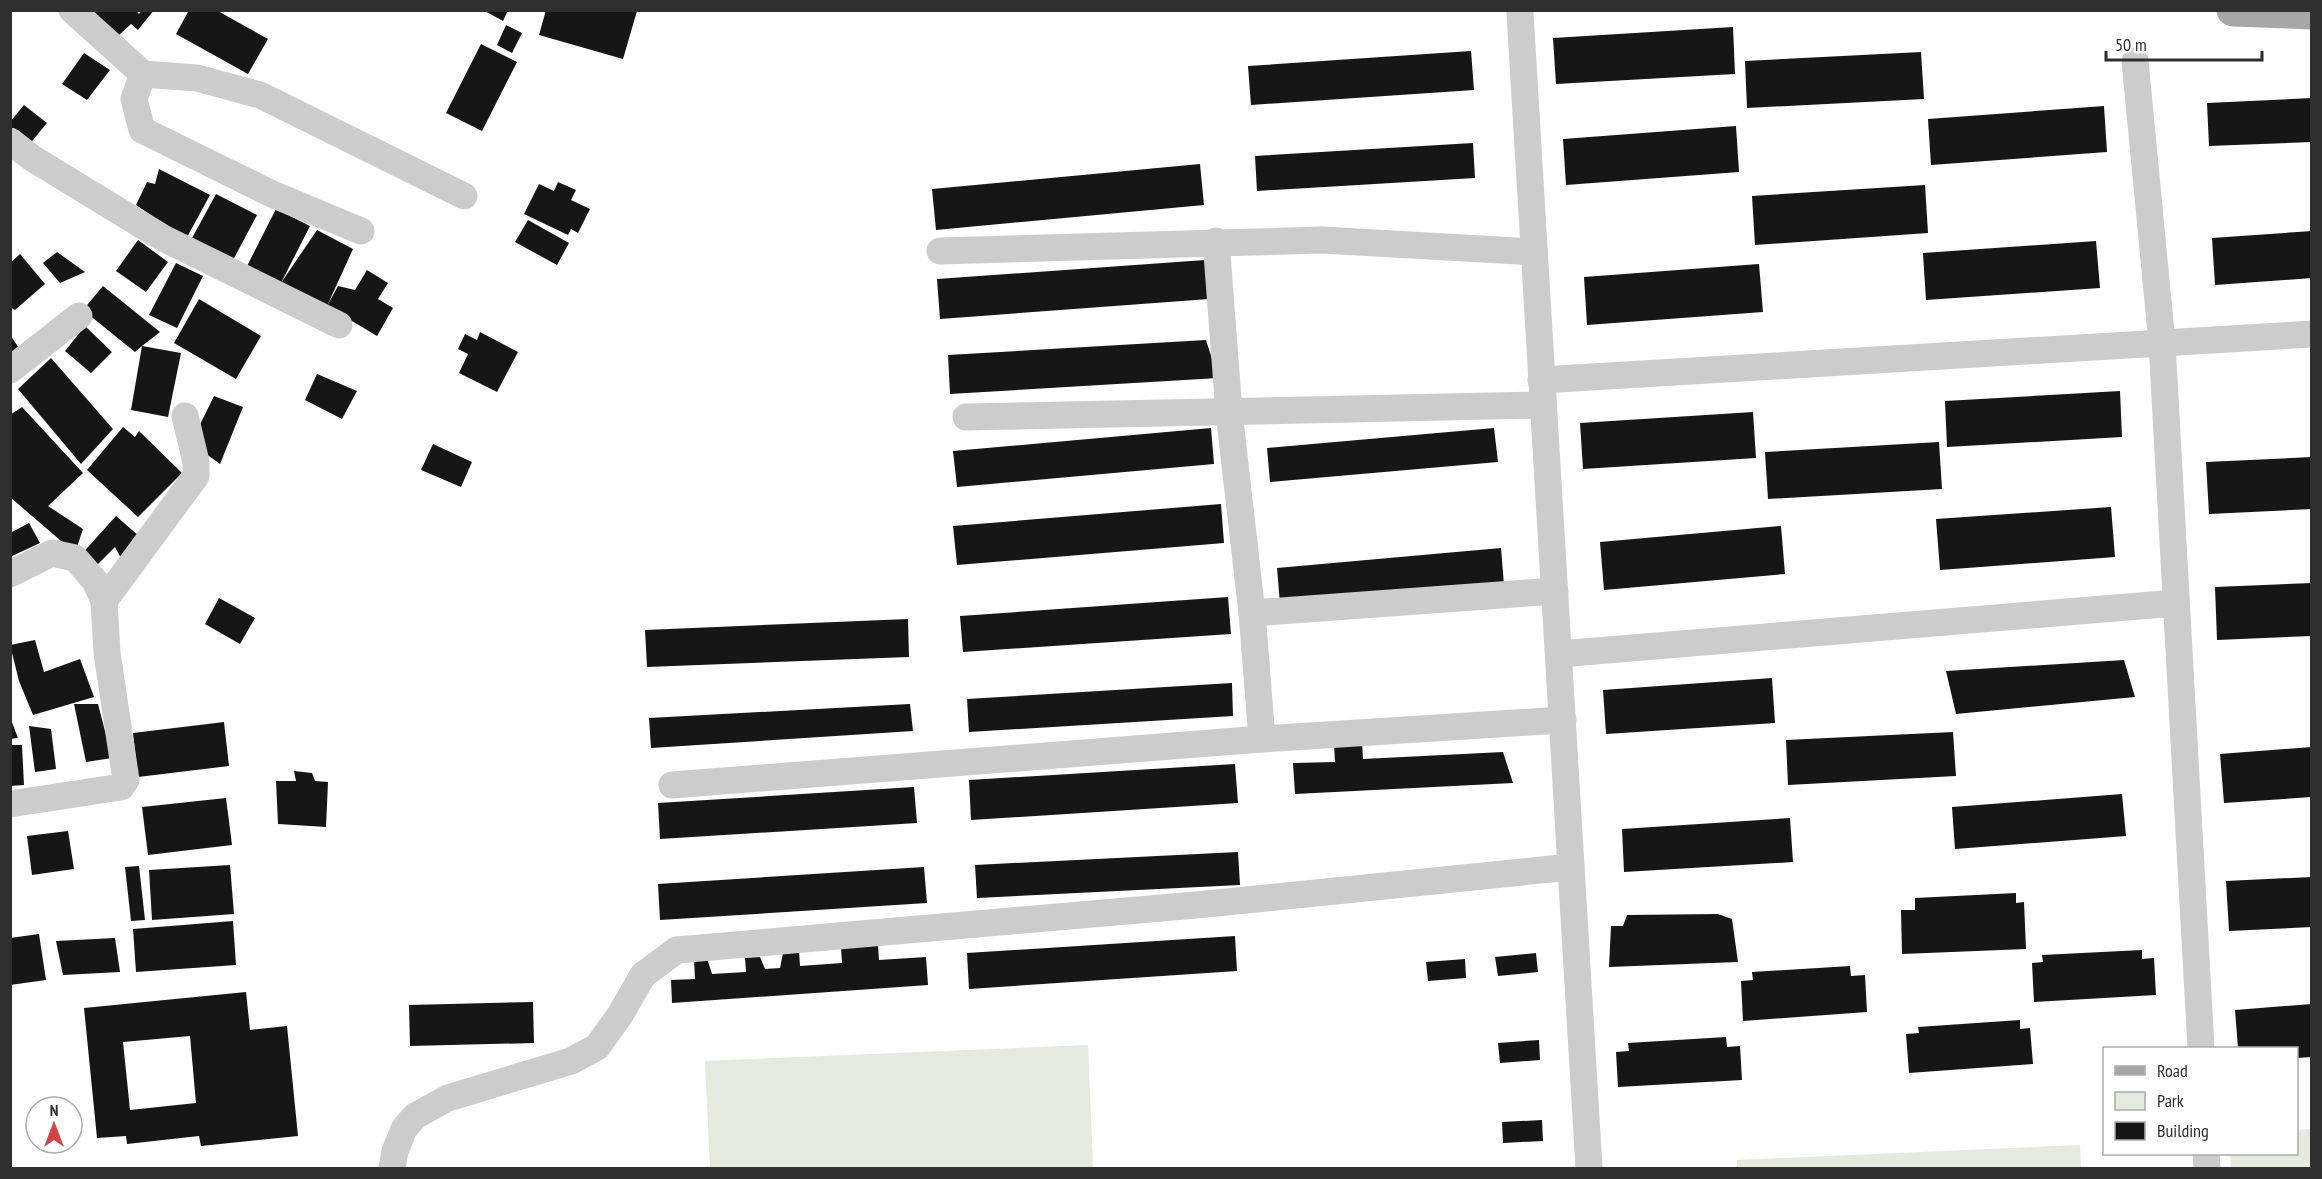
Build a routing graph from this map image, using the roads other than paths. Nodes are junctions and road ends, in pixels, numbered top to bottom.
1 (72, 10) edge
2 (2233, 10) edge
3 (1520, 13) dead end
4 (2312, 13) edge
5 (2135, 61) dead end
6 (143, 74) junction
7 (10, 141) edge
8 (464, 196) dead end
9 (361, 231) dead end
10 (1216, 241) junction
11 (940, 251) dead end
12 (1534, 252) junction
13 (79, 316) dead end
14 (339, 325) dead end
15 (2312, 334) edge
16 (2162, 343) junction
17 (10, 370) edge
18 (1542, 392) junction
19 (1229, 412) junction
20 (185, 416) dead end
21 (966, 417) dead end
22 (10, 574) edge
23 (1555, 591) junction
24 (104, 601) junction
25 (2176, 603) junction
26 (1252, 613) junction
27 (1559, 654) junction
28 (1563, 720) junction
29 (1262, 739) junction
30 (672, 785) dead end
31 (10, 804) edge
32 (1571, 867) junction
33 (2200, 1047) edge
34 (392, 1168) edge
35 (1589, 1168) edge

1 - 6 street
2 - 4 main road
3 - 12 street
5 - 16 street
6 - 8 street
6 - 9 street
7 - 14 street
10 - 11 street
10 - 12 street
10 - 19 street
12 - 18 street
13 - 17 street
15 - 16 street
16 - 18 street
16 - 25 street
18 - 19 street
18 - 23 street
19 - 21 street
19 - 26 street
20 - 24 street
22 - 24 street
23 - 26 street
23 - 27 street
24 - 31 street
25 - 27 street
25 - 33 street
26 - 29 street
27 - 28 street
28 - 29 street
28 - 32 street
29 - 30 street
32 - 34 street
32 - 35 street

